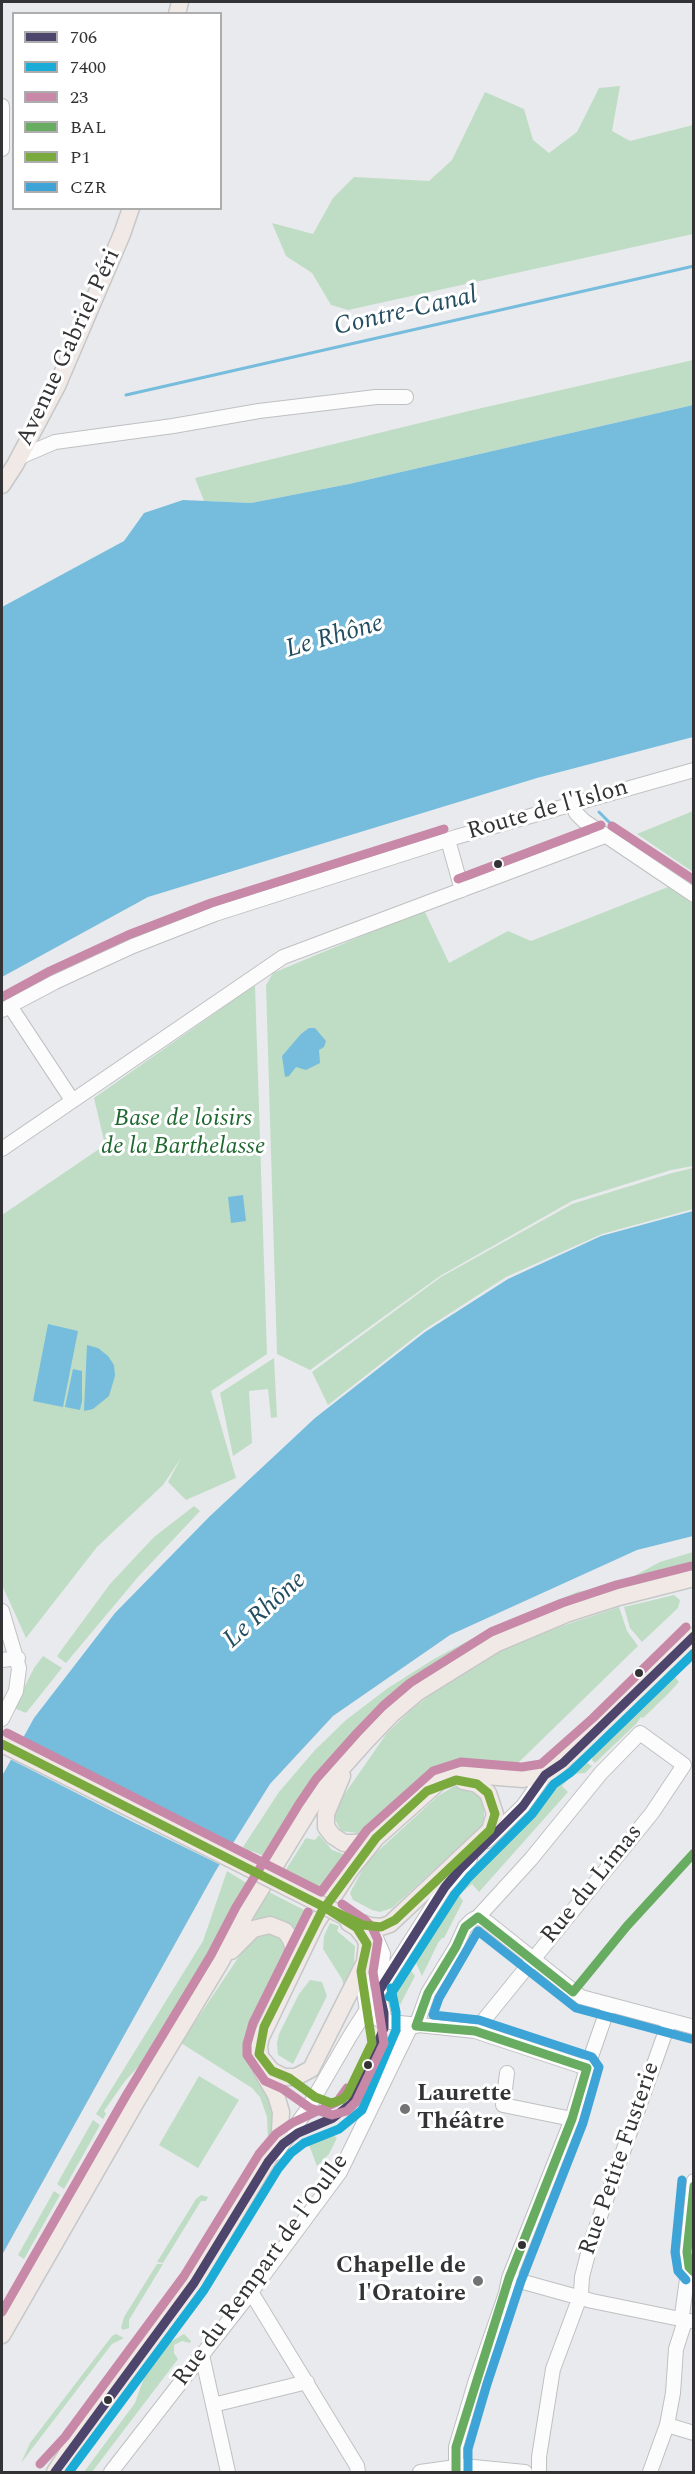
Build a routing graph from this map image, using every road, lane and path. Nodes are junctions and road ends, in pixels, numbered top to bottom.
1 (2, 106) edge
2 (2, 149) edge
3 (130, 210) edge
4 (406, 397) dead end
5 (34, 431) junction
6 (55, 442) junction
7 (20, 457) junction
8 (2, 485) edge
9 (693, 770) edge
10 (573, 803) junction
11 (605, 836) junction
12 (448, 840) junction
13 (462, 890) junction
14 (693, 895) edge
15 (6, 1008) edge
16 (72, 1100) junction
17 (2, 1149) edge
18 (693, 1578) edge
19 (693, 1588) edge
20 (650, 1590) junction
21 (2, 1611) edge
22 (693, 1636) edge
23 (6, 1643) edge
24 (18, 1658) junction
25 (2, 1660) edge
26 (3, 1713) edge
27 (640, 1733) joint
28 (2, 1744) edge
29 (350, 1759) junction
30 (545, 1775) junction
31 (427, 1791) junction
32 (376, 1838) junction
33 (478, 1917) junction
34 (344, 1918) junction
35 (363, 1925) junction
36 (533, 1959) junction
37 (221, 1961) junction
38 (292, 1971) junction
39 (361, 1971) junction
40 (379, 1991) junction
41 (609, 2005) junction
42 (367, 2011) junction
43 (389, 2022) junction
44 (669, 2022) junction
45 (414, 2026) junction
46 (693, 2027) edge
47 (475, 2031) junction
48 (259, 2054) junction
49 (586, 2068) junction
50 (507, 2073) dead end
51 (572, 2119) junction
52 (268, 2162) junction
53 (693, 2181) edge
54 (693, 2271) edge
55 (509, 2278) junction
56 (251, 2292) junction
57 (579, 2298) junction
58 (688, 2321) edge
59 (2, 2335) edge
60 (202, 2355) junction
61 (307, 2382) junction
62 (213, 2405) junction
63 (669, 2419) junction
64 (693, 2433) edge
65 (68, 2452) junction
66 (456, 2470) edge
67 (49, 2472) edge
68 (55, 2472) edge
69 (111, 2472) edge
70 (228, 2472) edge
71 (358, 2472) edge
72 (420, 2472) edge
73 (525, 2472) edge
74 (539, 2472) edge
75 (650, 2472) edge

1 - 2 street
3 - 5 main road, Avenue Gabriel Péri
4 - 6 street
5 - 6 street
5 - 7 main road, Avenue Gabriel Péri
6 - 7 street
7 - 8 main road, Avenue Gabriel Péri
9 - 10 street, Route de l'Islon
10 - 11 street
10 - 12 street, Route de l'Islon
11 - 13 street
11 - 14 street
12 - 13 street
12 - 15 street, Route de l'Islon
13 - 16 street
15 - 16 street
16 - 17 street
18 - 20 main road
19 - 20 main road
20 - 29 main road
21 - 23 street
22 - 30 main road
23 - 24 street
24 - 25 street
24 - 26 street
27 - 33 street, Rue du Rempart de l'Oulle
27 - 36 street, Rue du Limas
28 - 34 main road, bridge
29 - 32 main road
29 - 37 main road
30 - 31 main road
30 - 40 street
31 - 32 main road
31 - 35 main road
32 - 38 main road
33 - 36 street
33 - 45 street, Rue du Rempart de l'Oulle
34 - 35 main road
34 - 39 main road
35 - 40 street
36 - 41 street
36 - 47 street, Rue du Limas
37 - 38 main road
37 - 59 main road
38 - 48 main road
39 - 42 street
39 - 48 main road
40 - 42 street
40 - 43 street
41 - 44 street
41 - 49 street
42 - 43 street
42 - 52 street
43 - 45 street
44 - 46 street
44 - 57 street, Rue Petite Fusterie
45 - 47 street
45 - 56 street, Rue du Rempart de l'Oulle
47 - 49 street
48 - 52 main road
49 - 51 street
50 - 51 street
51 - 55 street
52 - 65 main road
53 - 54 street
54 - 58 street
55 - 57 street
55 - 66 street
56 - 60 street, Rue du Rempart de l'Oulle
56 - 61 street
57 - 58 street
57 - 74 street, Rue Petite Fusterie
58 - 63 street
60 - 62 street
60 - 69 street, Rue du Rempart de l'Oulle
61 - 62 street
61 - 71 street
62 - 70 street
63 - 64 street
63 - 75 street
65 - 67 main road
65 - 68 main road
66 - 72 street
66 - 73 street

